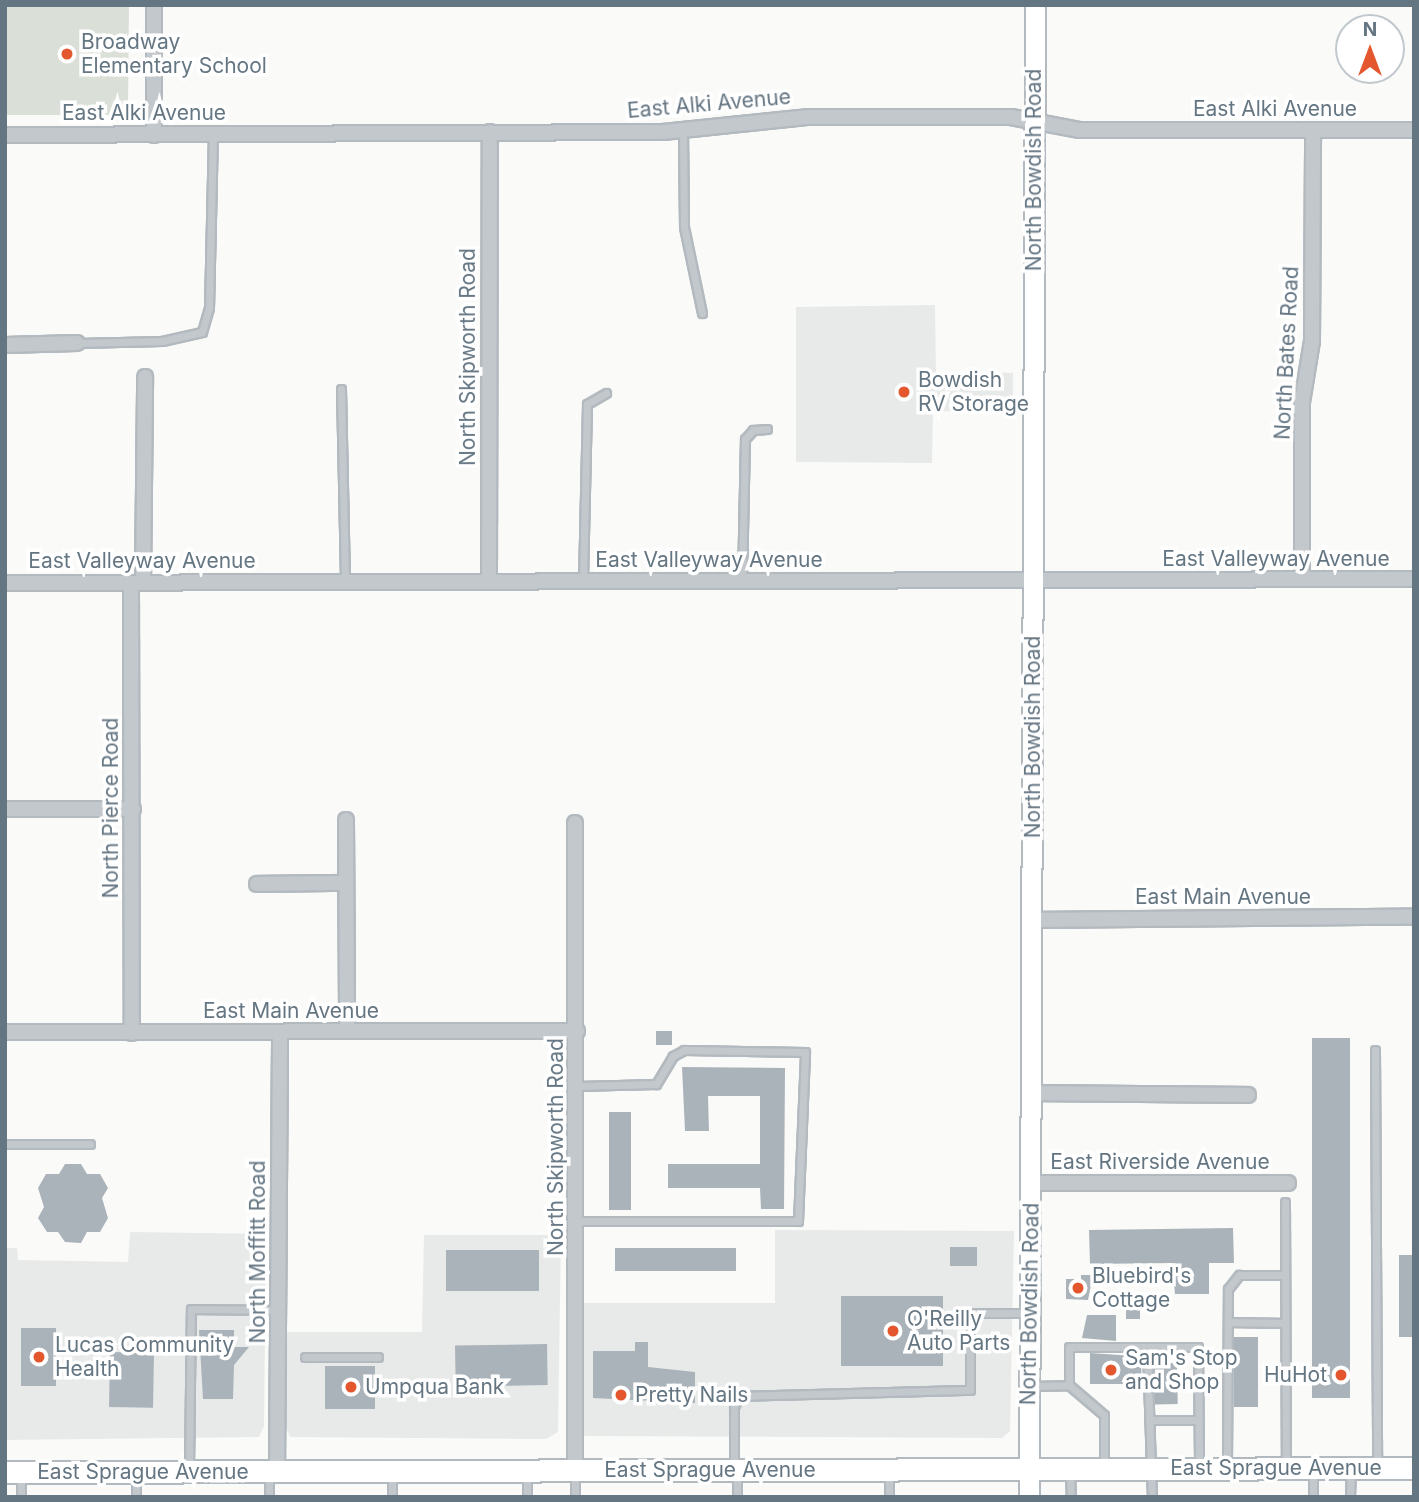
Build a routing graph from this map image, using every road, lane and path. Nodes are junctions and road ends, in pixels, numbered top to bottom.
1 (154, 5) edge
2 (1035, 5) edge
3 (1034, 121) junction
4 (1313, 130) junction
5 (1414, 130) edge
6 (683, 131) junction
7 (490, 132) junction
8 (213, 134) junction
9 (5, 135) edge
10 (153, 135) junction
11 (702, 313) dead end
12 (77, 344) joint
13 (5, 345) edge
14 (145, 377) dead end
15 (341, 390) dead end
16 (606, 393) dead end
17 (767, 429) dead end
18 (1302, 579) junction
19 (1414, 579) edge
20 (489, 581) junction
21 (583, 581) junction
22 (742, 581) junction
23 (1032, 581) junction
24 (345, 582) junction
25 (5, 583) edge
26 (137, 583) junction
27 (5, 809) edge
28 (133, 809) junction
29 (346, 820) dead end
30 (575, 823) dead end
31 (345, 883) junction
32 (257, 884) dead end
33 (1414, 917) edge
34 (1033, 920) junction
35 (346, 1031) junction
36 (577, 1031) junction
37 (5, 1032) edge
38 (280, 1032) junction
39 (132, 1033) junction
40 (1375, 1050) dead end
41 (577, 1086) junction
42 (1032, 1093) junction
43 (1248, 1095) dead end
44 (90, 1143) dead end
45 (5, 1144) edge
46 (1031, 1183) junction
47 (1288, 1183) dead end
48 (1285, 1202) dead end
49 (576, 1221) junction
50 (1285, 1275) junction
51 (278, 1310) junction
52 (1030, 1313) junction
53 (1228, 1322) junction
54 (1285, 1323) junction
55 (1147, 1348) junction
56 (305, 1357) dead end
57 (378, 1357) dead end
58 (1069, 1385) junction
59 (1029, 1386) junction
60 (1152, 1420) junction
61 (1198, 1420) junction
62 (1152, 1468) junction
63 (1199, 1468) junction
64 (1227, 1468) junction
65 (1286, 1468) junction
66 (1313, 1468) junction
67 (1351, 1468) junction
68 (1377, 1468) junction
69 (1414, 1468) edge
70 (1029, 1469) junction
71 (1070, 1469) junction
72 (1104, 1469) junction
73 (736, 1470) junction
74 (889, 1470) junction
75 (527, 1471) junction
76 (575, 1471) junction
77 (13, 1472) edge
78 (136, 1472) junction
79 (189, 1472) junction
80 (273, 1472) junction
81 (392, 1472) junction
82 (21, 1497) edge
83 (136, 1497) edge
84 (269, 1497) edge
85 (392, 1497) edge
86 (527, 1497) edge
87 (575, 1497) edge
88 (737, 1497) edge
89 (889, 1497) edge
90 (1029, 1497) edge
91 (1071, 1497) edge
92 (1152, 1497) edge
93 (1313, 1497) edge
94 (1350, 1497) edge

1 - 10 street
2 - 3 street, North Bowdish Road
3 - 4 street, East Alki Avenue
3 - 6 street, East Alki Avenue
3 - 23 street, North Bowdish Road
4 - 5 street, East Alki Avenue
4 - 18 street, North Bates Road
6 - 7 street, East Alki Avenue
6 - 11 lane
7 - 8 street, East Alki Avenue
7 - 20 street, North Skipworth Road
8 - 10 street, East Alki Avenue
8 - 12 lane
9 - 10 street, East Alki Avenue
12 - 13 street
14 - 26 street, North Pierce Road
15 - 24 lane
16 - 21 lane
17 - 22 lane
18 - 19 street, East Valleyway Avenue
18 - 23 street, East Valleyway Avenue
20 - 21 street, East Valleyway Avenue
20 - 24 street, East Valleyway Avenue
21 - 22 street, East Valleyway Avenue
22 - 23 street, East Valleyway Avenue
23 - 34 street, North Bowdish Road
24 - 26 street, East Valleyway Avenue
25 - 26 street, East Valleyway Avenue
26 - 28 street, North Pierce Road
27 - 28 street
28 - 39 street, North Pierce Road
29 - 31 street
30 - 36 street, North Skipworth Road
31 - 32 street
31 - 35 street
33 - 34 street, East Main Avenue
34 - 42 street, North Bowdish Road
35 - 36 street, East Main Avenue
35 - 38 street, East Main Avenue
36 - 41 street, North Skipworth Road
37 - 39 street, East Main Avenue
38 - 39 street, East Main Avenue
38 - 51 street, North Moffitt Road
40 - 68 lane
41 - 49 street, North Skipworth Road
41 - 49 lane
42 - 43 street
42 - 46 street, North Bowdish Road
44 - 45 lane
46 - 47 street, East Riverside Avenue
46 - 52 street, North Bowdish Road
48 - 50 lane
49 - 76 street, North Skipworth Road
50 - 53 lane
50 - 54 lane
51 - 79 lane
51 - 80 street, North Moffitt Road
52 - 59 street, North Bowdish Road
52 - 73 lane
53 - 54 lane
53 - 64 lane
54 - 65 lane
55 - 58 lane
55 - 60 lane
55 - 61 lane
56 - 57 lane
58 - 59 lane
58 - 72 lane
59 - 70 street, North Bowdish Road
60 - 61 lane
60 - 62 lane
61 - 63 lane
62 - 63 main road, East Sprague Avenue
62 - 72 main road, East Sprague Avenue
62 - 92 lane
63 - 64 main road, East Sprague Avenue
64 - 65 main road, East Sprague Avenue
65 - 66 main road, East Sprague Avenue
66 - 67 main road, East Sprague Avenue
66 - 93 lane
67 - 68 main road, East Sprague Avenue
67 - 94 lane
68 - 69 main road, East Sprague Avenue
70 - 71 main road, East Sprague Avenue
70 - 74 main road, East Sprague Avenue
70 - 90 street, North Bowdish Road
71 - 72 main road, East Sprague Avenue
71 - 91 lane
73 - 74 main road, East Sprague Avenue
73 - 76 main road, East Sprague Avenue
73 - 88 lane
74 - 89 lane
75 - 76 main road, East Sprague Avenue
75 - 81 main road, East Sprague Avenue
75 - 86 lane
76 - 87 lane
77 - 78 main road, East Sprague Avenue
77 - 82 lane
78 - 79 main road, East Sprague Avenue
78 - 83 lane
79 - 80 main road, East Sprague Avenue
80 - 81 main road, East Sprague Avenue
80 - 84 lane
81 - 85 lane

